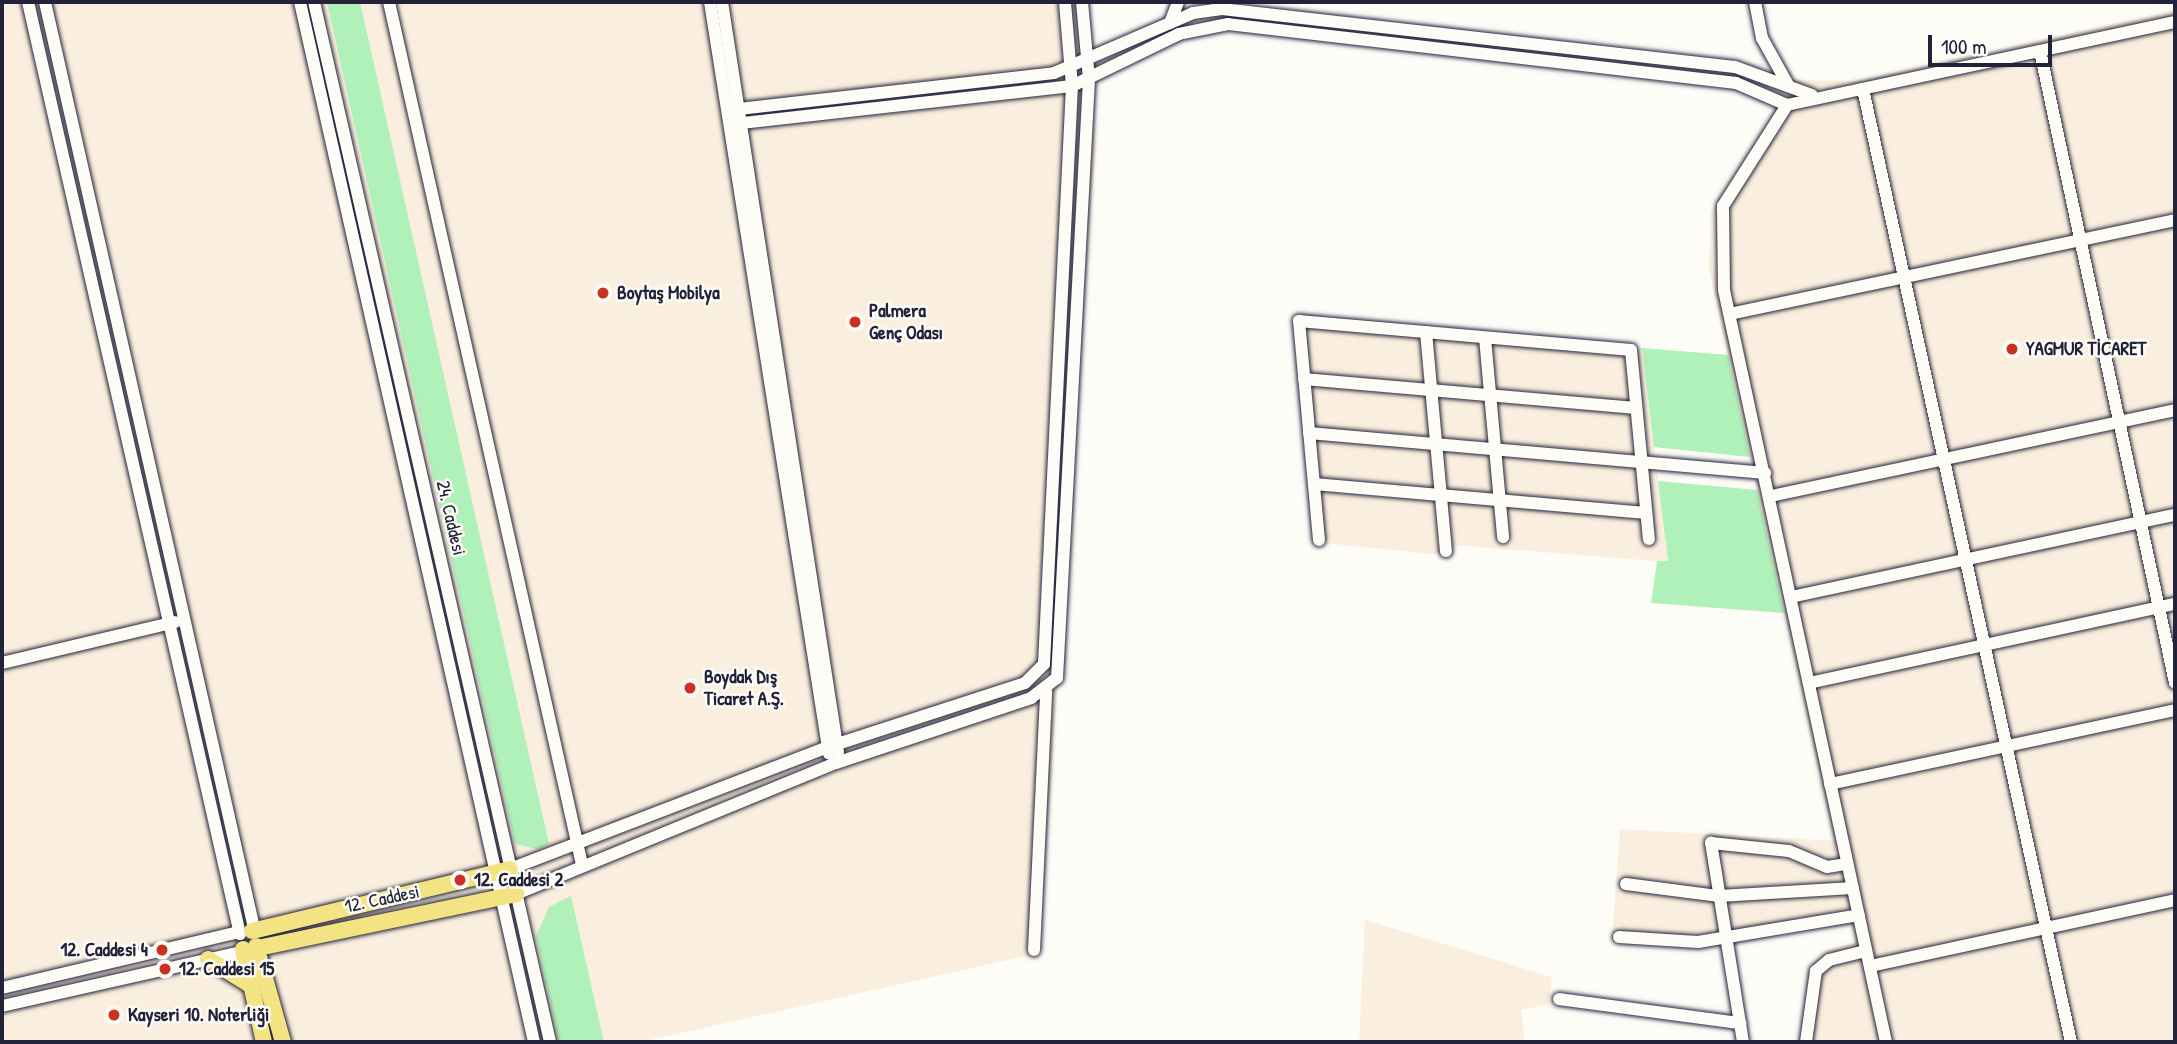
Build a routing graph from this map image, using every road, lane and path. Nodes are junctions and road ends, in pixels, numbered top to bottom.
1 (28, 2) edge
2 (45, 2) edge
3 (300, 2) edge
4 (314, 2) edge
5 (389, 2) edge
6 (710, 2) edge
7 (722, 2) edge
8 (1065, 2) edge
9 (1082, 2) edge
10 (1178, 2) edge
11 (1755, 2) edge
12 (2175, 22) edge
13 (1170, 23) junction
14 (2040, 51) junction
15 (1087, 57) junction
16 (1071, 68) junction
17 (1089, 79) junction
18 (1788, 85) junction
19 (1072, 86) junction
20 (1863, 89) junction
21 (1812, 95) junction
22 (1787, 105) junction
23 (739, 108) junction
24 (735, 121) junction
25 (2175, 220) edge
26 (2081, 240) junction
27 (1904, 277) junction
28 (1730, 314) junction
29 (1426, 332) junction
30 (1485, 338) junction
31 (1304, 379) junction
32 (1431, 390) junction
33 (1490, 395) junction
34 (1636, 408) junction
35 (2175, 410) edge
36 (137, 418) junction
37 (2119, 421) junction
38 (122, 422) junction
39 (1309, 433) junction
40 (1436, 444) junction
41 (1495, 449) junction
42 (1944, 459) junction
43 (1642, 462) junction
44 (1765, 473) junction
45 (1314, 485) junction
46 (1441, 495) junction
47 (1771, 496) junction
48 (1500, 501) junction
49 (1646, 513) junction
50 (2175, 515) edge
51 (2141, 523) junction
52 (1503, 537) dead end
53 (1649, 539) dead end
54 (1320, 540) dead end
55 (1446, 551) dead end
56 (1966, 560) junction
57 (1791, 597) junction
58 (2175, 604) edge
59 (2159, 607) junction
60 (182, 620) junction
61 (168, 623) junction
62 (1984, 645) junction
63 (2, 663) edge
64 (1809, 682) junction
65 (2175, 683) edge
66 (1046, 691) junction
67 (2175, 710) edge
68 (839, 744) junction
69 (2006, 746) junction
70 (825, 748) junction
71 (836, 763) junction
72 (1830, 784) junction
73 (577, 847) junction
74 (1847, 864) junction
75 (582, 865) junction
76 (503, 870) junction
77 (1626, 884) dead end
78 (1853, 888) junction
79 (509, 894) junction
80 (1719, 896) junction
81 (2175, 900) edge
82 (1859, 915) junction
83 (2046, 928) junction
84 (1725, 933) junction
85 (1619, 937) dead end
86 (248, 940) junction
87 (1034, 950) dead end
88 (1867, 951) junction
89 (208, 960) junction
90 (1870, 966) junction
91 (250, 985) junction
92 (2, 988) edge
93 (1559, 999) dead end
94 (2, 1006) edge
95 (1740, 1023) junction
96 (264, 1042) edge
97 (283, 1042) edge
98 (534, 1042) edge
99 (550, 1042) edge
100 (1743, 1042) edge
101 (1806, 1042) edge
102 (1886, 1042) edge
103 (2071, 1042) edge

1 - 38 street
2 - 36 street
3 - 76 street, 24. Caddesi
4 - 76 street, 24. Caddesi
5 - 73 street
6 - 24 street
7 - 23 street
8 - 16 street
9 - 15 street
10 - 13 street
11 - 18 street
12 - 14 street
13 - 15 street
13 - 18 street
14 - 20 street
14 - 26 street
15 - 16 street
15 - 17 street
16 - 19 street
16 - 23 street
17 - 19 street
17 - 22 street
17 - 66 street
18 - 21 street
19 - 24 street
19 - 68 street
20 - 21 street
20 - 27 street
21 - 22 street
22 - 28 street
23 - 24 street
24 - 68 street
24 - 70 street
25 - 26 street
26 - 27 street
26 - 37 street
27 - 28 street
27 - 42 street
28 - 44 street
29 - 30 street
29 - 31 street
29 - 32 street
30 - 33 street
30 - 34 street
31 - 32 street
31 - 39 street
32 - 33 street
32 - 40 street
33 - 34 street
33 - 41 street
34 - 43 street
35 - 37 street
36 - 38 street
36 - 60 street
37 - 42 street
37 - 51 street
38 - 61 street
39 - 40 street
39 - 45 street
40 - 41 street
40 - 46 street
41 - 43 street
41 - 48 street
42 - 47 street
42 - 56 street
43 - 44 street
43 - 49 street
44 - 47 street
45 - 46 street
45 - 54 street
46 - 48 street
46 - 55 street
47 - 57 street
48 - 49 street
48 - 52 street
49 - 53 street
50 - 51 street
51 - 56 street
51 - 59 street
56 - 57 street
56 - 62 street
57 - 64 street
58 - 59 street
59 - 62 street
59 - 65 street
60 - 61 street
60 - 86 street
61 - 63 street
61 - 86 street
62 - 64 street
62 - 69 street
64 - 72 street
66 - 71 street
66 - 87 street
67 - 69 street
68 - 70 street
68 - 71 street
69 - 72 street
69 - 83 street
70 - 71 street
70 - 73 street
71 - 75 street
72 - 74 street
73 - 75 street
73 - 76 street
74 - 78 street
74 - 80 street
75 - 79 street
76 - 79 street, 24. Caddesi
76 - 86 main road, 12. Caddesi
77 - 80 street
78 - 80 street
78 - 82 street
79 - 86 main road, 12. Caddesi
79 - 98 street, 24. Caddesi
79 - 99 street, 24. Caddesi
80 - 84 street
81 - 83 street
82 - 84 street
82 - 88 street
83 - 90 street
83 - 103 street
84 - 85 street
84 - 95 street
86 - 89 street, 12. Caddesi
86 - 91 main road
86 - 92 street, 12. Caddesi
86 - 97 main road
88 - 90 street
88 - 101 street
89 - 91 main road
89 - 94 street, 12. Caddesi
90 - 102 street
91 - 96 main road
93 - 95 street
95 - 100 street

